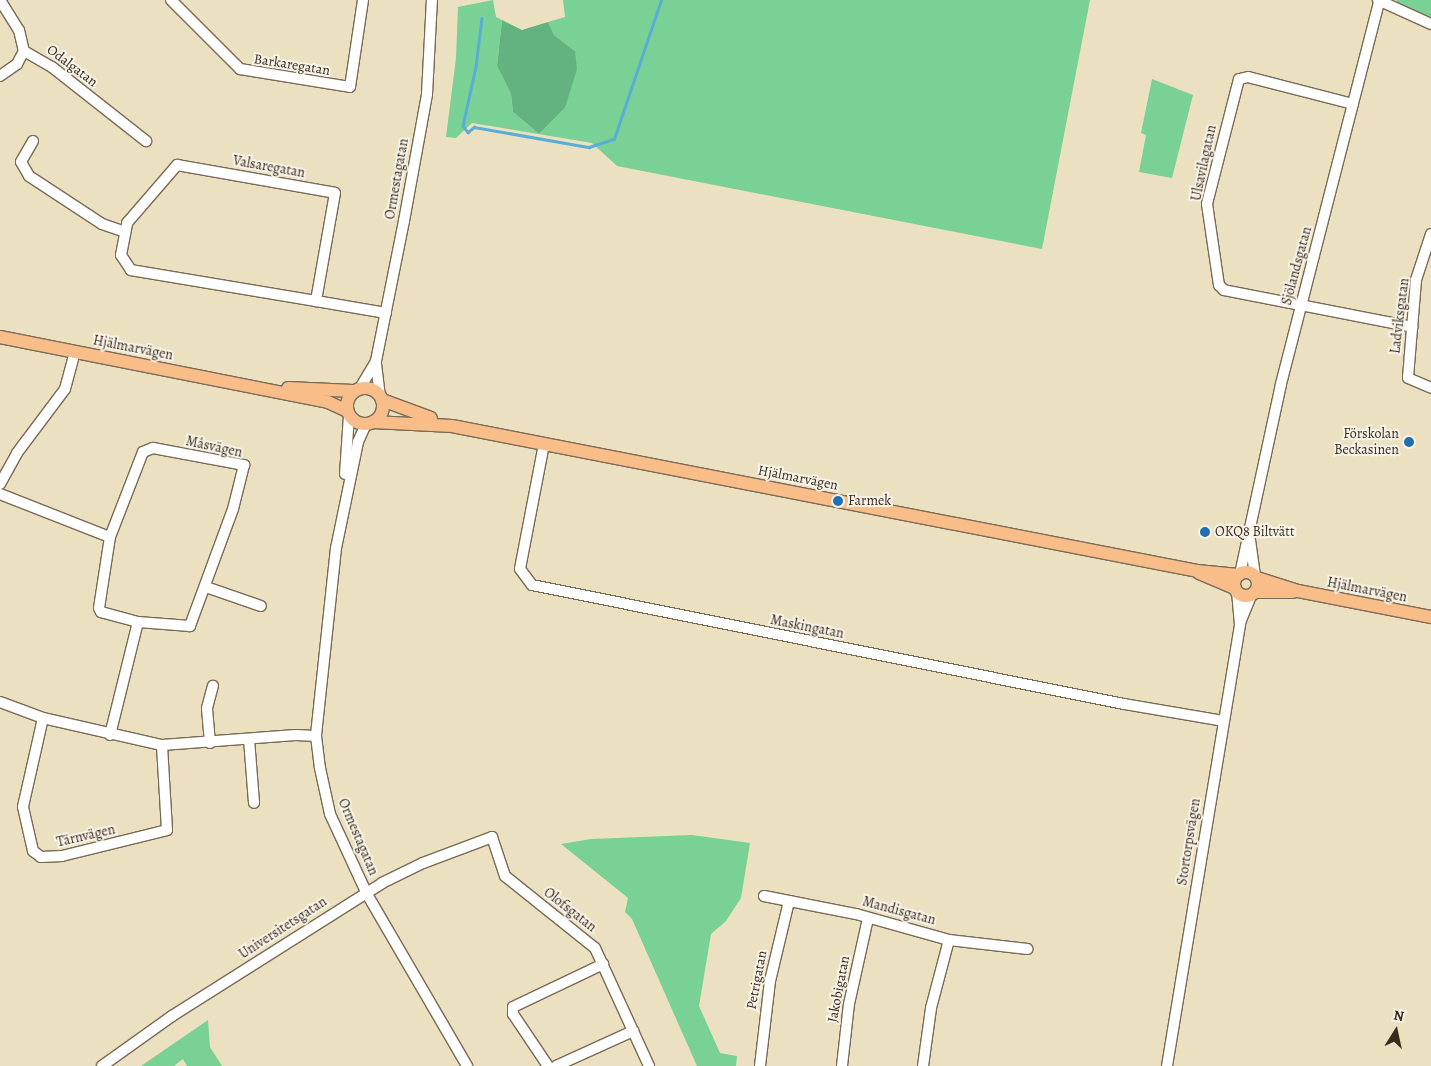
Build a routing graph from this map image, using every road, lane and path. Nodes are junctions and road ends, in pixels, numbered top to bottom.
1 (0, 0) edge
2 (171, 0) edge
3 (363, 0) edge
4 (432, 0) edge
5 (1378, 0) edge
6 (1431, 24) edge
7 (24, 51) junction
8 (0, 76) edge
9 (1353, 104) junction
10 (33, 141) dead end
11 (146, 141) dead end
12 (125, 232) junction
13 (1431, 234) edge
14 (1426, 269) edge
15 (316, 301) junction
16 (1301, 305) junction
17 (386, 313) junction
18 (1412, 327) junction
19 (0, 337) edge
20 (75, 352) junction
21 (376, 360) junction
22 (261, 388) junction
23 (1431, 388) edge
24 (357, 390) junction
25 (381, 398) junction
26 (348, 413) junction
27 (370, 423) junction
28 (452, 426) junction
29 (544, 444) junction
30 (0, 484) edge
31 (0, 494) edge
32 (343, 504) junction
33 (110, 537) junction
34 (1250, 540) junction
35 (1196, 571) junction
36 (1240, 574) junction
37 (1256, 577) junction
38 (206, 587) junction
39 (1236, 590) junction
40 (1298, 591) junction
41 (1253, 593) junction
42 (262, 606) dead end
43 (1431, 617) edge
44 (138, 622) junction
45 (1240, 623) junction
46 (213, 686) dead end
47 (0, 702) edge
48 (43, 718) junction
49 (1223, 721) junction
50 (110, 735) junction
51 (316, 736) junction
52 (249, 739) junction
53 (210, 743) junction
54 (162, 745) junction
55 (254, 803) dead end
56 (492, 838) joint
57 (367, 894) junction
58 (764, 896) dead end
59 (789, 901) junction
60 (868, 918) junction
61 (949, 940) junction
62 (1027, 949) dead end
63 (603, 964) junction
64 (633, 1032) junction
65 (102, 1066) edge
66 (467, 1066) edge
67 (548, 1066) edge
68 (556, 1066) edge
69 (649, 1066) edge
70 (760, 1066) edge
71 (842, 1066) edge
72 (923, 1066) edge
73 (1167, 1066) edge

1 - 7 street, Odalgatan
2 - 3 street, Barkaregatan
4 - 17 street, Ormestagatan
5 - 6 street
5 - 9 street, Sjölandsgatan
7 - 8 street
7 - 11 street, Odalgatan
9 - 16 street, Sjölandsgatan
9 - 16 street, Ulsavilagatan
10 - 12 street
12 - 15 street, Valsaregatan
12 - 15 street, Valsaregatan
13 - 14 street, Ladviksgatan
14 - 18 street, Ladviksgatan
15 - 17 street, Valsaregatan
16 - 18 street
16 - 34 street, Sjölandsgatan
17 - 21 street, Ormestagatan
18 - 23 street, Ladviksgatan
19 - 20 main road, Hjälmarvägen
20 - 22 main road, Hjälmarvägen
20 - 30 street
21 - 24 street, Ormestagatan
21 - 25 street, Ormestagatan
22 - 24 main road, Hjälmarvägen
22 - 26 main road, Hjälmarvägen
24 - 25 main road
24 - 26 main road
25 - 27 main road
25 - 28 main road, Hjälmarvägen
26 - 27 main road
26 - 32 street, Ormestagatan
27 - 28 main road, Hjälmarvägen
27 - 32 street, Ormestagatan
28 - 29 main road, Hjälmarvägen
29 - 35 main road, Hjälmarvägen
29 - 49 street, Maskingatan
31 - 33 street
32 - 51 street, Ormestagatan
33 - 38 street, Måsvägen
33 - 44 street, Måsvägen
34 - 36 street, Sjölandsgatan
34 - 37 street, Sjölandsgatan
35 - 36 main road, Hjälmarvägen
35 - 39 main road, Hjälmarvägen
36 - 37 main road
36 - 39 main road
37 - 40 main road, Hjälmarvägen
37 - 41 main road
38 - 42 street
38 - 44 street, Måsvägen
39 - 41 main road
39 - 45 street, Stortorpsvägen
40 - 41 main road, Hjälmarvägen
40 - 43 main road, Hjälmarvägen
41 - 45 street, Stortorpsvägen
44 - 50 street
45 - 49 street, Stortorpsvägen
46 - 53 street
47 - 48 street
48 - 50 street
48 - 54 street, Tärnvägen
49 - 73 street, Stortorpsvägen
50 - 54 street
51 - 52 street
51 - 57 street, Ormestagatan
52 - 53 street
52 - 55 street
53 - 54 street
56 - 57 street, Universitetsgatan
56 - 63 street, Olofsgatan
57 - 65 street, Universitetsgatan
57 - 66 street, Ormestagatan
58 - 59 street, Mandisgatan
59 - 60 street, Mandisgatan
59 - 70 street, Petrigatan
60 - 61 street, Mandisgatan
60 - 71 street, Jakobigatan
61 - 62 street, Mandisgatan
61 - 72 street
63 - 64 street, Olofsgatan
63 - 67 street
64 - 68 street
64 - 69 street, Olofsgatan

